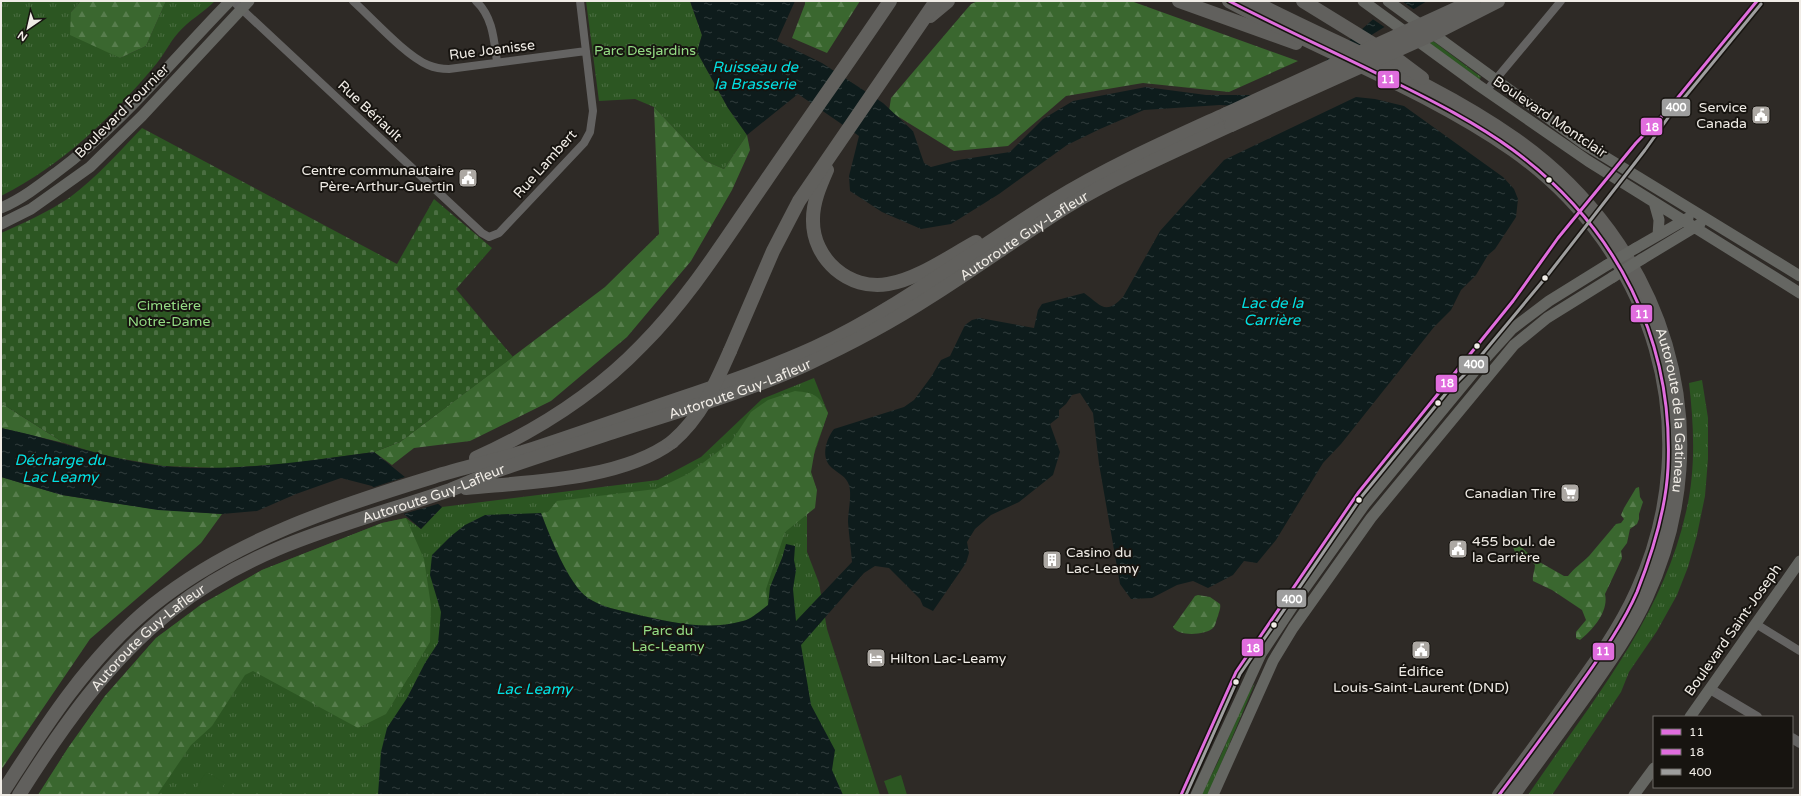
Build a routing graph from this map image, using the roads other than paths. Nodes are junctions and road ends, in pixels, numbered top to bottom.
1 (232, 1) edge
2 (353, 1) edge
3 (476, 1) edge
4 (580, 1) edge
5 (936, 1) edge
6 (948, 1) edge
7 (1179, 1) edge
8 (1229, 1) edge
9 (1252, 1) edge
10 (1303, 1) edge
11 (1388, 1) edge
12 (1473, 1) edge
13 (1498, 1) edge
14 (1561, 1) edge
15 (890, 3) edge
16 (1367, 4) edge
17 (245, 5) edge
18 (916, 29) junction
19 (1328, 45) junction
20 (586, 51) junction
21 (1337, 55) junction
22 (1362, 61) junction
23 (497, 62) junction
24 (1495, 80) junction
25 (1486, 91) junction
26 (1453, 101) junction
27 (1229, 120) junction
28 (837, 144) junction
29 (1654, 202) junction
30 (1, 208) edge
31 (1042, 208) junction
32 (1702, 217) junction
33 (1684, 220) junction
34 (1, 224) edge
35 (1696, 227) junction
36 (1658, 235) junction
37 (492, 236) joint
38 (1800, 276) edge
39 (1800, 293) edge
40 (434, 477) junction
41 (452, 489) junction
42 (1800, 561) edge
43 (1756, 624) junction
44 (1800, 651) edge
45 (1710, 689) junction
46 (1691, 716) edge
47 (1754, 716) edge
48 (1653, 769) edge
49 (1, 795) edge
50 (19, 795) edge
51 (1196, 795) edge
52 (1213, 795) edge
53 (1499, 795) edge
54 (1513, 795) edge
55 (1634, 795) edge

1 - 17 street, Rue Bériault
1 - 30 main road, Boulevard Fournier
2 - 23 street, Rue Joanisse
3 - 23 street
4 - 20 street, Rue Lambert
5 - 18 highway
6 - 18 highway
7 - 21 highway
8 - 19 highway, Autoroute de la Gatineau
9 - 19 highway, Autoroute de la Gatineau
10 - 26 highway
11 - 24 main road, Boulevard Montclair
12 - 27 highway, Autoroute Guy-Lafleur, bridge
13 - 27 highway, Autoroute Guy-Lafleur, bridge
14 - 24 street
15 - 40 highway
16 - 25 main road, Boulevard Montclair
17 - 34 main road, Boulevard Fournier
17 - 37 street, Rue Bériault
18 - 28 highway
19 - 21 highway, Autoroute de la Gatineau
19 - 22 highway, Autoroute de la Gatineau
20 - 23 street, Rue Joanisse
20 - 37 street, Rue Lambert
21 - 22 highway, Autoroute de la Gatineau
22 - 26 highway, Autoroute de la Gatineau
22 - 53 highway, Autoroute de la Gatineau
24 - 25 street
24 - 32 main road, Boulevard Montclair
25 - 29 main road, Boulevard Montclair
26 - 54 highway, Autoroute de la Gatineau
27 - 31 highway, Autoroute Guy-Lafleur
27 - 41 highway, Autoroute Guy-Lafleur
28 - 31 highway
28 - 41 highway, bridge
29 - 33 main road, Boulevard Montclair
29 - 36 main road
31 - 40 highway, Autoroute Guy-Lafleur
32 - 33 main road
32 - 35 main road
32 - 38 main road, Boulevard Montclair
33 - 35 main road, Boulevard Montclair
33 - 36 main road
35 - 39 main road, Boulevard Montclair
35 - 52 main road, bridge
36 - 51 main road, bridge
40 - 49 highway, Autoroute Guy-Lafleur
41 - 50 highway, Autoroute Guy-Lafleur
42 - 43 main road, Boulevard Saint-Joseph
43 - 44 street
43 - 45 main road, Boulevard Saint-Joseph
45 - 46 main road, Boulevard Saint-Joseph
45 - 47 street
48 - 55 main road

